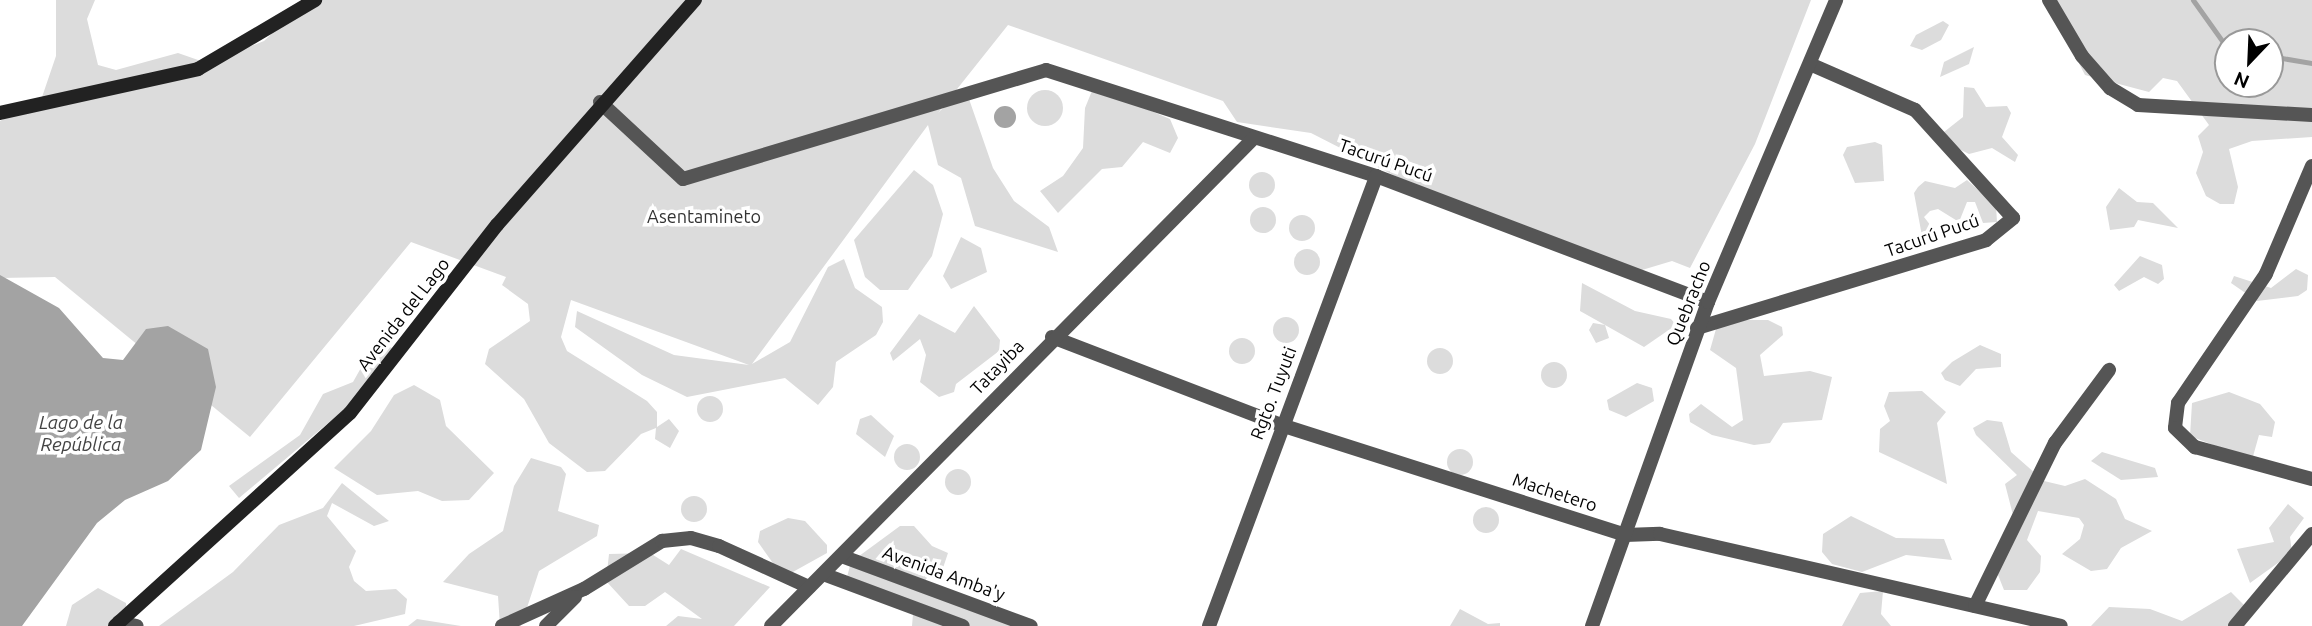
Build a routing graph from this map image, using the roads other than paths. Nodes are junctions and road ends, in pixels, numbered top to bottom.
1 (315, 0) edge
2 (695, 0) edge
3 (1836, 0) edge
4 (2049, 0) edge
5 (1812, 65) junction
6 (600, 102) junction
7 (0, 113) edge
8 (2312, 115) edge
9 (1254, 138) junction
10 (2312, 166) edge
11 (1377, 176) junction
12 (1708, 302) junction
13 (1697, 328) junction
14 (1052, 337) junction
15 (2109, 370) dead end
16 (1281, 425) junction
17 (2312, 479) edge
18 (2312, 534) edge
19 (1625, 535) junction
20 (844, 557) junction
21 (823, 574) junction
22 (809, 587) junction
23 (584, 589) junction
24 (1975, 606) junction
25 (117, 624) edge
26 (137, 626) edge
27 (502, 626) edge
28 (546, 626) edge
29 (771, 626) edge
30 (963, 626) edge
31 (1031, 626) edge
32 (1209, 626) edge
33 (1592, 626) edge
34 (2060, 626) edge
35 (2235, 626) edge

1 - 7 street
2 - 6 street, Avenida del Lago
3 - 5 street, Quebracho
4 - 8 street
5 - 12 street, Quebracho
5 - 13 street, Tacurú Pucú
6 - 9 street, Tacurú Pucú
6 - 25 street, Avenida del Lago
9 - 11 street, Tacurú Pucú
9 - 14 street, Tatayiba
10 - 17 street
11 - 12 street, Tacurú Pucú
11 - 16 street, Rgto. Tuyuti
12 - 13 street, Quebracho
13 - 19 street, Quebracho
14 - 16 street, Machetero
14 - 20 street, Tatayiba
15 - 24 street
16 - 19 street, Machetero
16 - 32 street, Rgto. Tuyuti
18 - 35 street
19 - 24 street, Machetero
19 - 33 street, Quebracho
20 - 21 street, Tatayiba
20 - 31 street, Avenida Amba'y
21 - 22 street, Tatayiba
21 - 30 street
22 - 23 street
22 - 29 street, Tatayiba
23 - 27 street
23 - 28 street
24 - 34 street, Machetero
25 - 26 street

